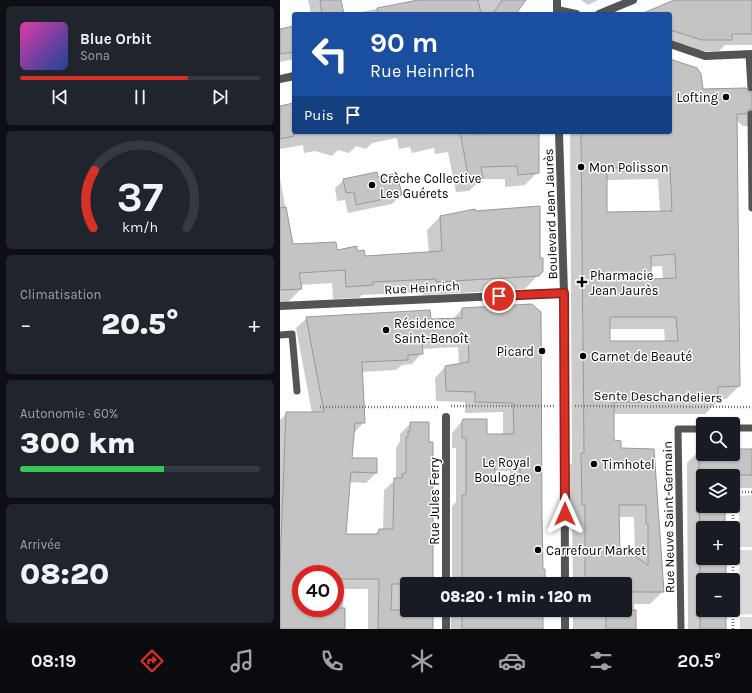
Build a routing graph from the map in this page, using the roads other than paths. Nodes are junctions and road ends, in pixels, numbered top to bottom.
1 (557, 0) edge
2 (633, 0) edge
3 (557, 12) edge
4 (605, 12) edge
5 (672, 45) edge
6 (750, 54) edge
7 (292, 76) edge
8 (280, 79) edge
9 (751, 88) dead end
10 (751, 114) dead end
11 (559, 134) edge
12 (752, 141) edge
13 (752, 183) edge
14 (752, 208) edge
15 (564, 293) junction
16 (280, 306) edge
17 (280, 335) edge
18 (297, 391) dead end
19 (446, 417) dead end
20 (740, 428) edge
21 (752, 428) edge
22 (696, 429) edge
23 (446, 577) edge
24 (565, 577) edge
25 (446, 617) edge
26 (565, 617) edge
27 (446, 629) edge
28 (565, 629) edge
29 (681, 629) edge

1 - 3 street
2 - 4 street
5 - 6 street
6 - 9 lane
7 - 8 street
10 - 12 lane
11 - 15 street, Boulevard Jean Jaurès
12 - 13 lane
13 - 14 lane
15 - 16 street, Rue Heinrich
15 - 24 street, Boulevard Jean Jaurès
17 - 18 lane
19 - 23 street, Rue Jules Ferry
20 - 21 lane
22 - 29 lane, Rue Neuve Saint-Germain
25 - 27 street
26 - 28 street

